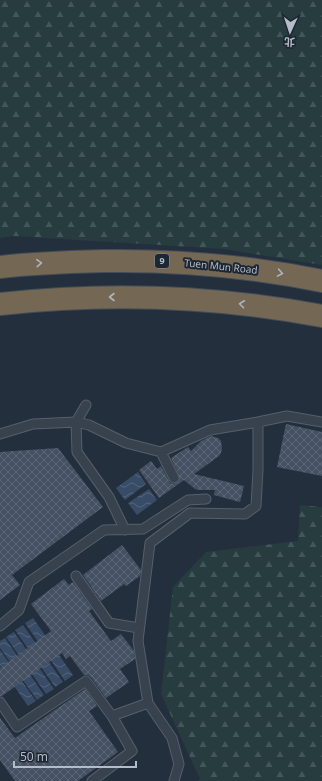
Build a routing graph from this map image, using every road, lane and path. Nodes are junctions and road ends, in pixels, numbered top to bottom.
1 (0, 267) edge
2 (322, 280) edge
3 (0, 304) edge
4 (322, 316) edge
5 (86, 405) dead end
6 (76, 422) junction
7 (258, 422) junction
8 (322, 422) edge
9 (0, 434) edge
10 (161, 452) junction
11 (174, 478) dead end
12 (206, 499) dead end
13 (125, 530) junction
14 (76, 576) dead end
15 (0, 626) edge
16 (139, 628) junction
17 (0, 702) edge
18 (148, 703) junction
19 (112, 716) junction
20 (92, 781) edge
21 (174, 781) edge

1 -> 2 highway, Tuen Mun Road / 9
4 -> 3 highway
5 - 6 lane
6 - 9 lane
6 - 10 lane
6 - 13 lane
7 - 8 lane
7 - 10 lane
7 - 16 lane
10 - 11 lane
12 - 13 lane
13 - 15 lane
14 - 16 lane
16 - 18 lane
17 - 19 lane
18 - 19 lane
18 - 21 lane
19 - 20 lane

